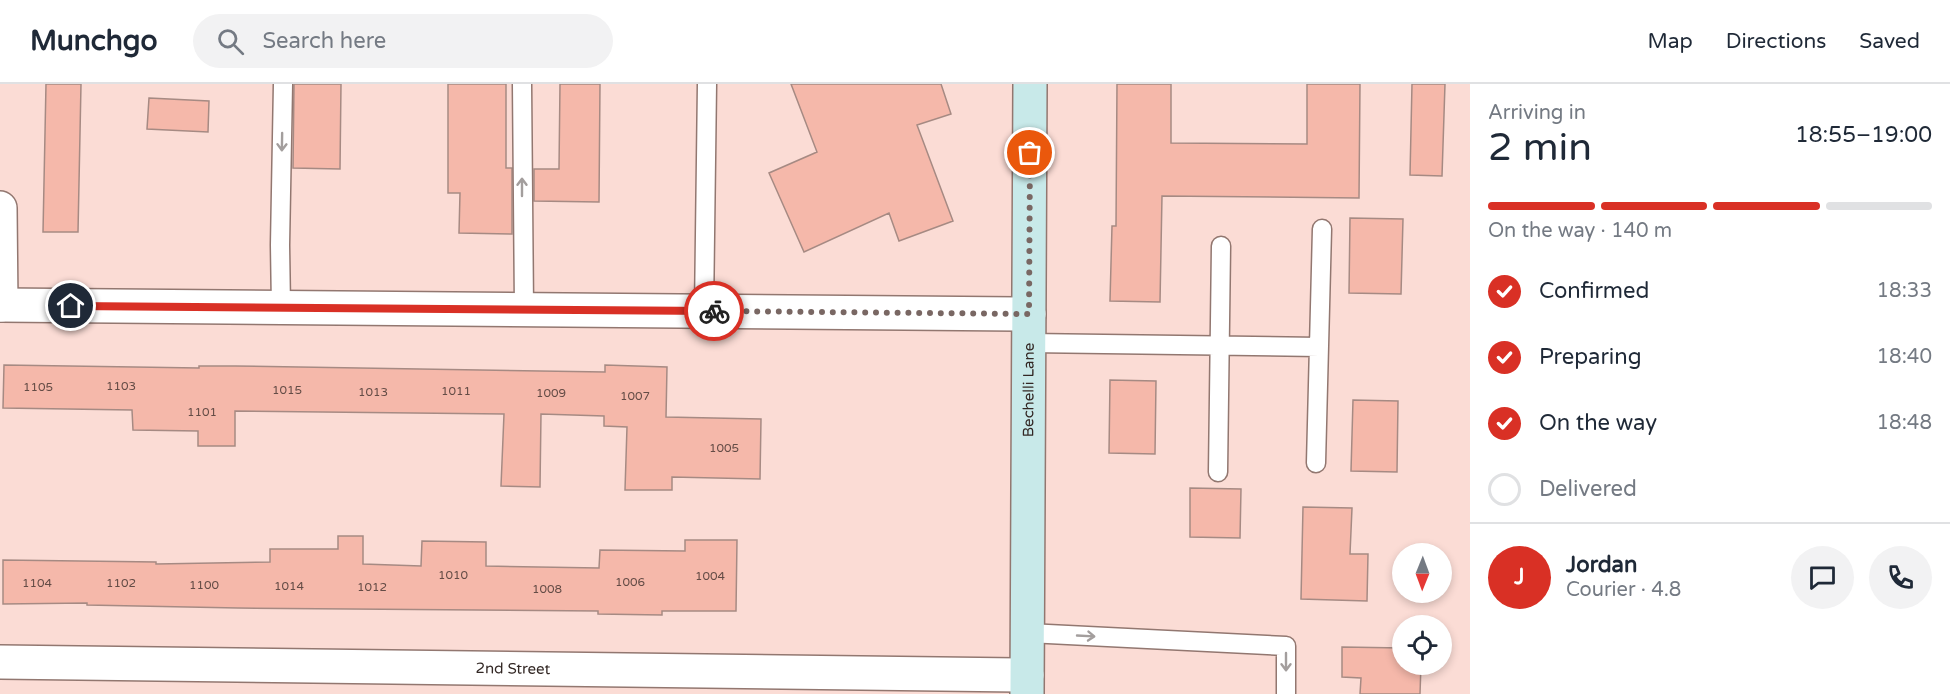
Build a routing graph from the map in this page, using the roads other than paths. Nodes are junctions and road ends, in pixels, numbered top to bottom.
1 (283, 84) edge
2 (522, 84) edge
3 (706, 84) edge
4 (1030, 84) edge
5 (0, 208) edge
6 (1322, 229) dead end
7 (1221, 246) dead end
8 (0, 305) edge
9 (281, 308) junction
10 (524, 309) junction
11 (704, 311) junction
12 (1029, 329) junction
13 (1219, 346) junction
14 (1319, 347) junction
15 (1316, 463) dead end
16 (1218, 472) dead end
17 (1028, 633) junction
18 (0, 662) edge
19 (1027, 685) edge
20 (1286, 694) edge

1 -> 9 lane
10 -> 2 lane
3 - 11 lane
4 - 12 main road, Bechelli Lane
5 - 8 street
6 - 14 lane
7 - 13 lane
8 - 9 street
9 - 10 street
10 - 11 street
11 - 12 street
12 - 13 lane
12 - 17 main road, Bechelli Lane
13 - 14 lane
13 - 16 lane
14 - 15 lane
17 - 19 main road, Bechelli Lane
17 -> 20 lane
18 - 19 street, 2nd Street

